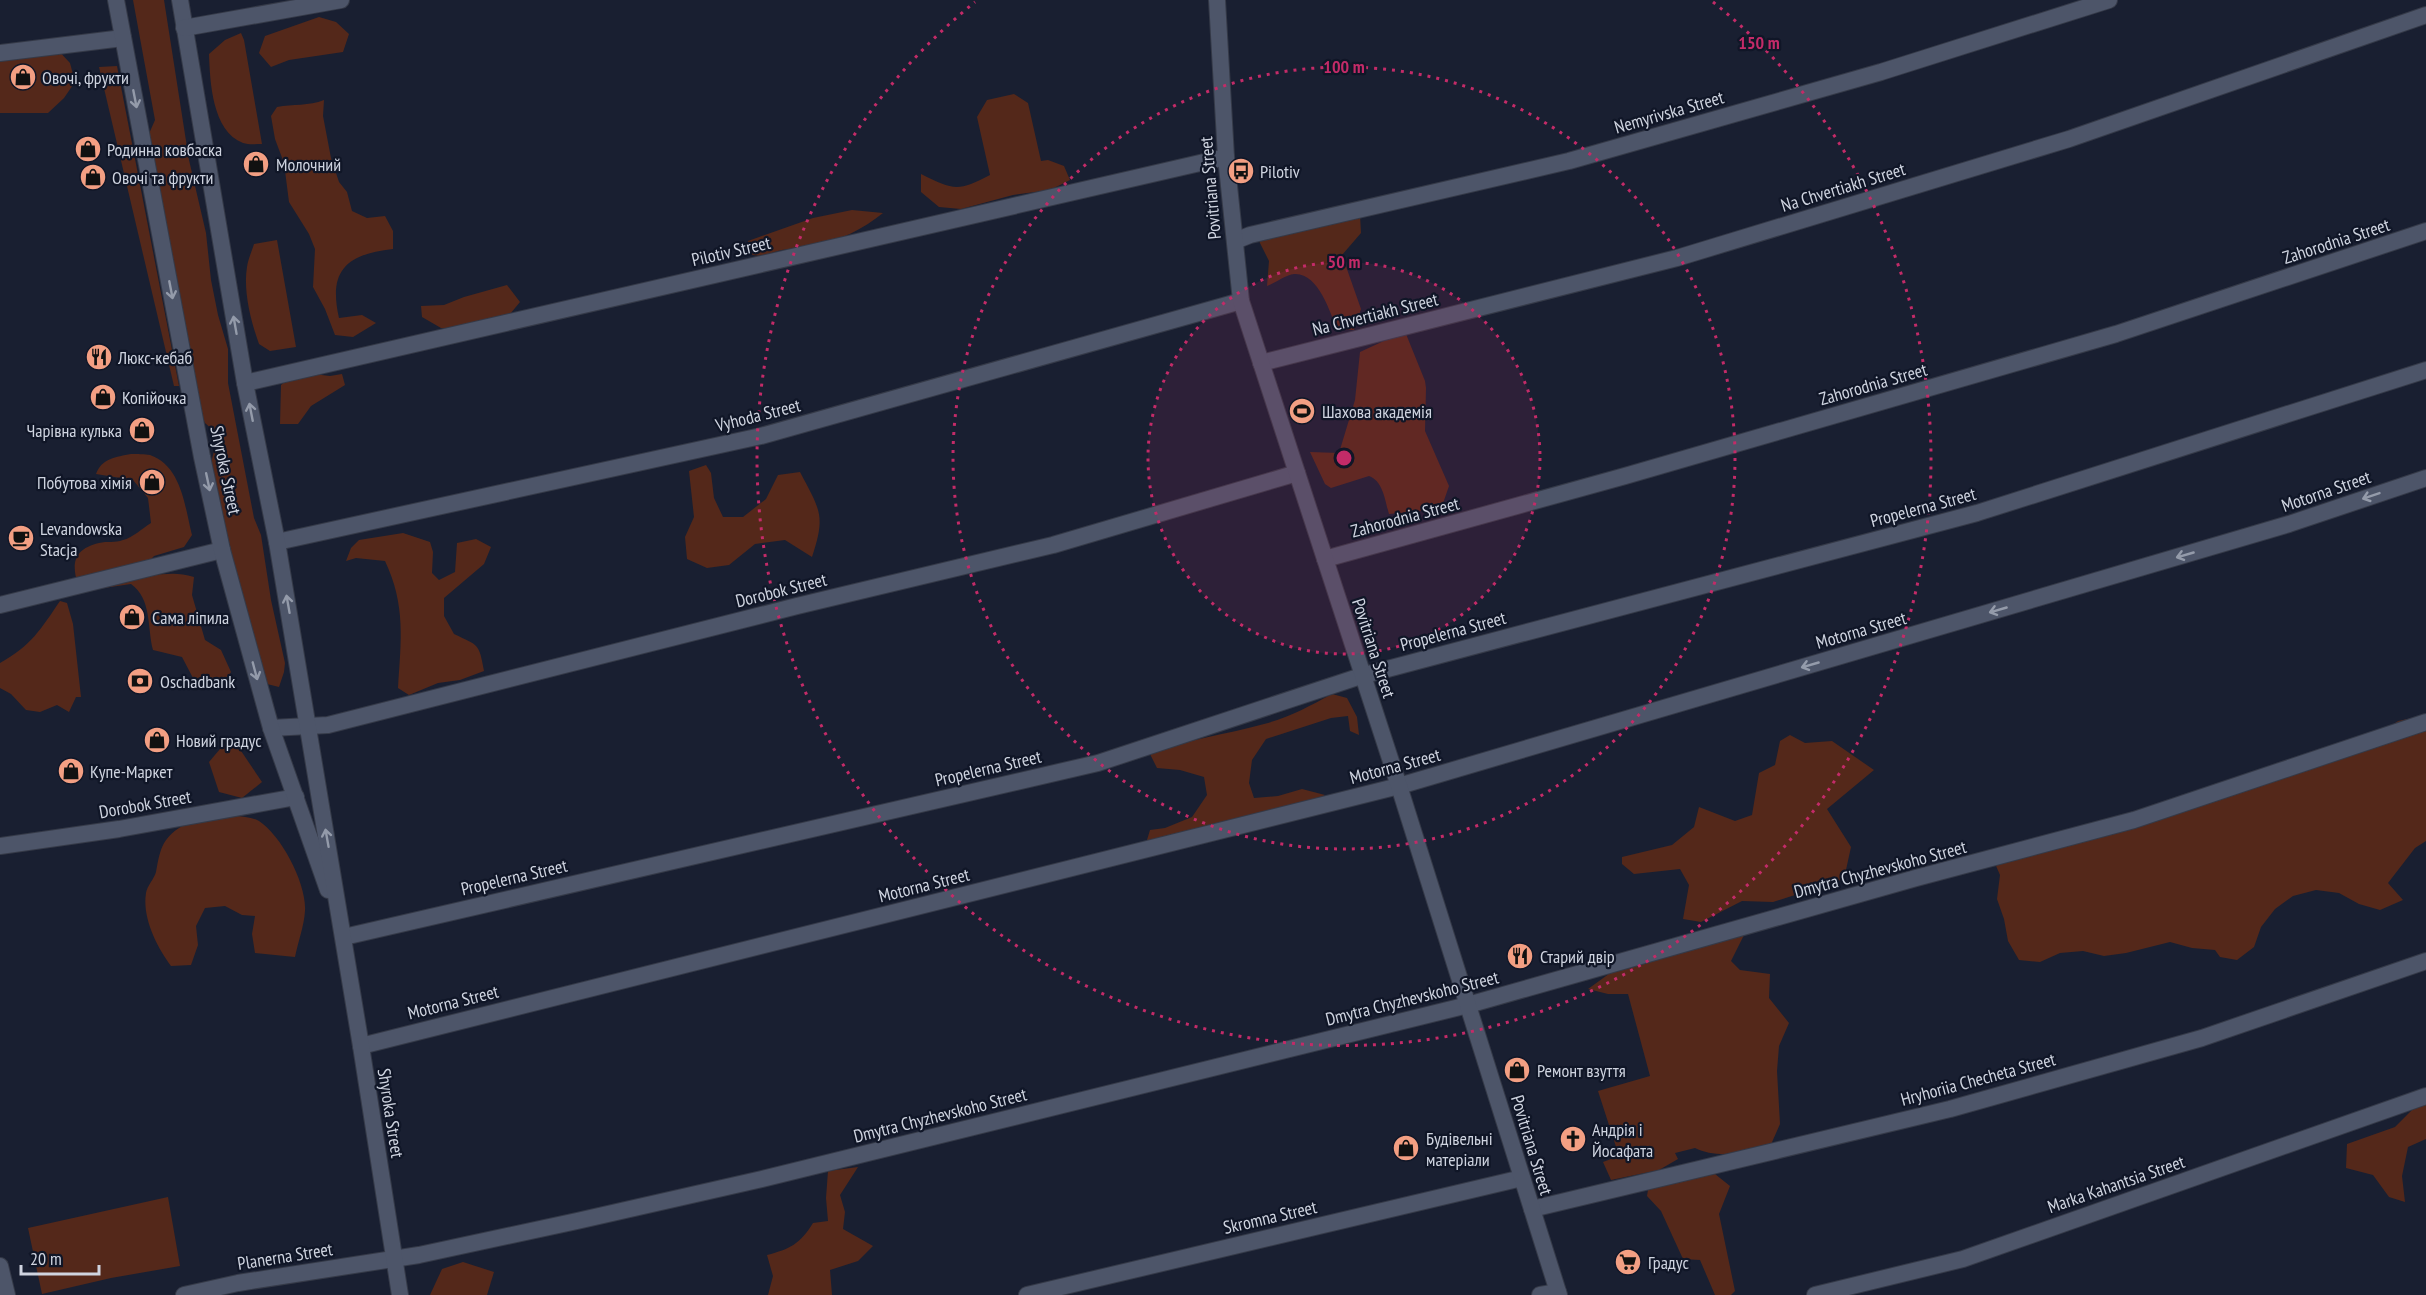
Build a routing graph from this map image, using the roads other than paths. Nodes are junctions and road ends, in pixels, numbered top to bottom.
1 (116, 0) edge
2 (180, 0) edge
3 (341, 0) edge
4 (1217, 0) edge
5 (2109, 0) edge
6 (2426, 15) edge
7 (184, 28) junction
8 (123, 38) junction
9 (0, 53) edge
10 (1226, 157) junction
11 (2426, 231) edge
12 (1234, 241) junction
13 (1241, 301) junction
14 (1261, 363) junction
15 (2426, 370) edge
16 (245, 383) junction
17 (1297, 473) junction
18 (2426, 478) edge
19 (277, 542) junction
20 (222, 550) junction
21 (1325, 559) junction
22 (0, 605) edge
23 (1361, 676) junction
24 (2426, 722) edge
25 (308, 726) junction
26 (271, 728) junction
27 (1399, 786) junction
28 (296, 797) junction
29 (0, 846) edge
30 (344, 937) junction
31 (2426, 961) edge
32 (1468, 1005) junction
33 (362, 1046) junction
34 (2426, 1096) edge
35 (1522, 1178) junction
36 (1532, 1209) junction
37 (394, 1259) junction
38 (0, 1266) edge
39 (1559, 1293) edge
40 (7, 1295) edge
41 (184, 1295) edge
42 (400, 1295) edge
43 (1027, 1295) edge
44 (1540, 1295) edge
45 (1815, 1295) edge

1 - 8 street, Shyroka Street
2 - 7 street, Shyroka Street
3 - 7 street
4 - 10 street, Povitriana Street
5 - 12 street, Nemyrivska Street
6 - 14 street, Na Chvertiakh Street
16 -> 7 street, Shyroka Street
8 - 9 street
8 -> 20 street, Shyroka Street
10 - 12 street, Povitriana Street
10 - 16 street, Pilotiv Street
11 - 21 street, Zahorodnia Street
12 - 13 street, Povitriana Street
13 - 14 street, Povitriana Street
13 - 19 street, Vyhoda Street
14 - 17 street, Povitriana Street
15 - 23 street, Propelerna Street
19 -> 16 street, Shyroka Street
17 - 21 street, Povitriana Street
17 - 25 street, Dorobok Street
18 -> 27 street, Motorna Street
25 -> 19 street, Shyroka Street
20 - 22 street
20 -> 26 street, Shyroka Street
21 - 23 street, Povitriana Street
23 - 27 street, Povitriana Street
23 - 30 street, Propelerna Street
24 - 32 street, Dmytra Chyzhevskoho Street
25 - 26 street, Dorobok Street
30 -> 25 street, Shyroka Street
26 - 28 street, Shyroka Street
27 - 32 street, Povitriana Street
27 - 33 street, Motorna Street
28 - 29 street, Dorobok Street
28 - 30 street, Shyroka Street
30 - 33 street, Shyroka Street
31 - 36 street, Hryhoriia Checheta Street
32 - 35 street, Povitriana Street
32 - 37 street, Dmytra Chyzhevskoho Street
33 - 37 street, Shyroka Street
34 - 45 street, Marka Kahantsia Street
35 - 36 street, Povitriana Street
35 - 43 street, Skromna Street
36 - 39 street, Povitriana Street
37 - 41 street, Planerna Street
37 - 42 street, Shyroka Street
38 - 40 street
39 - 44 street

